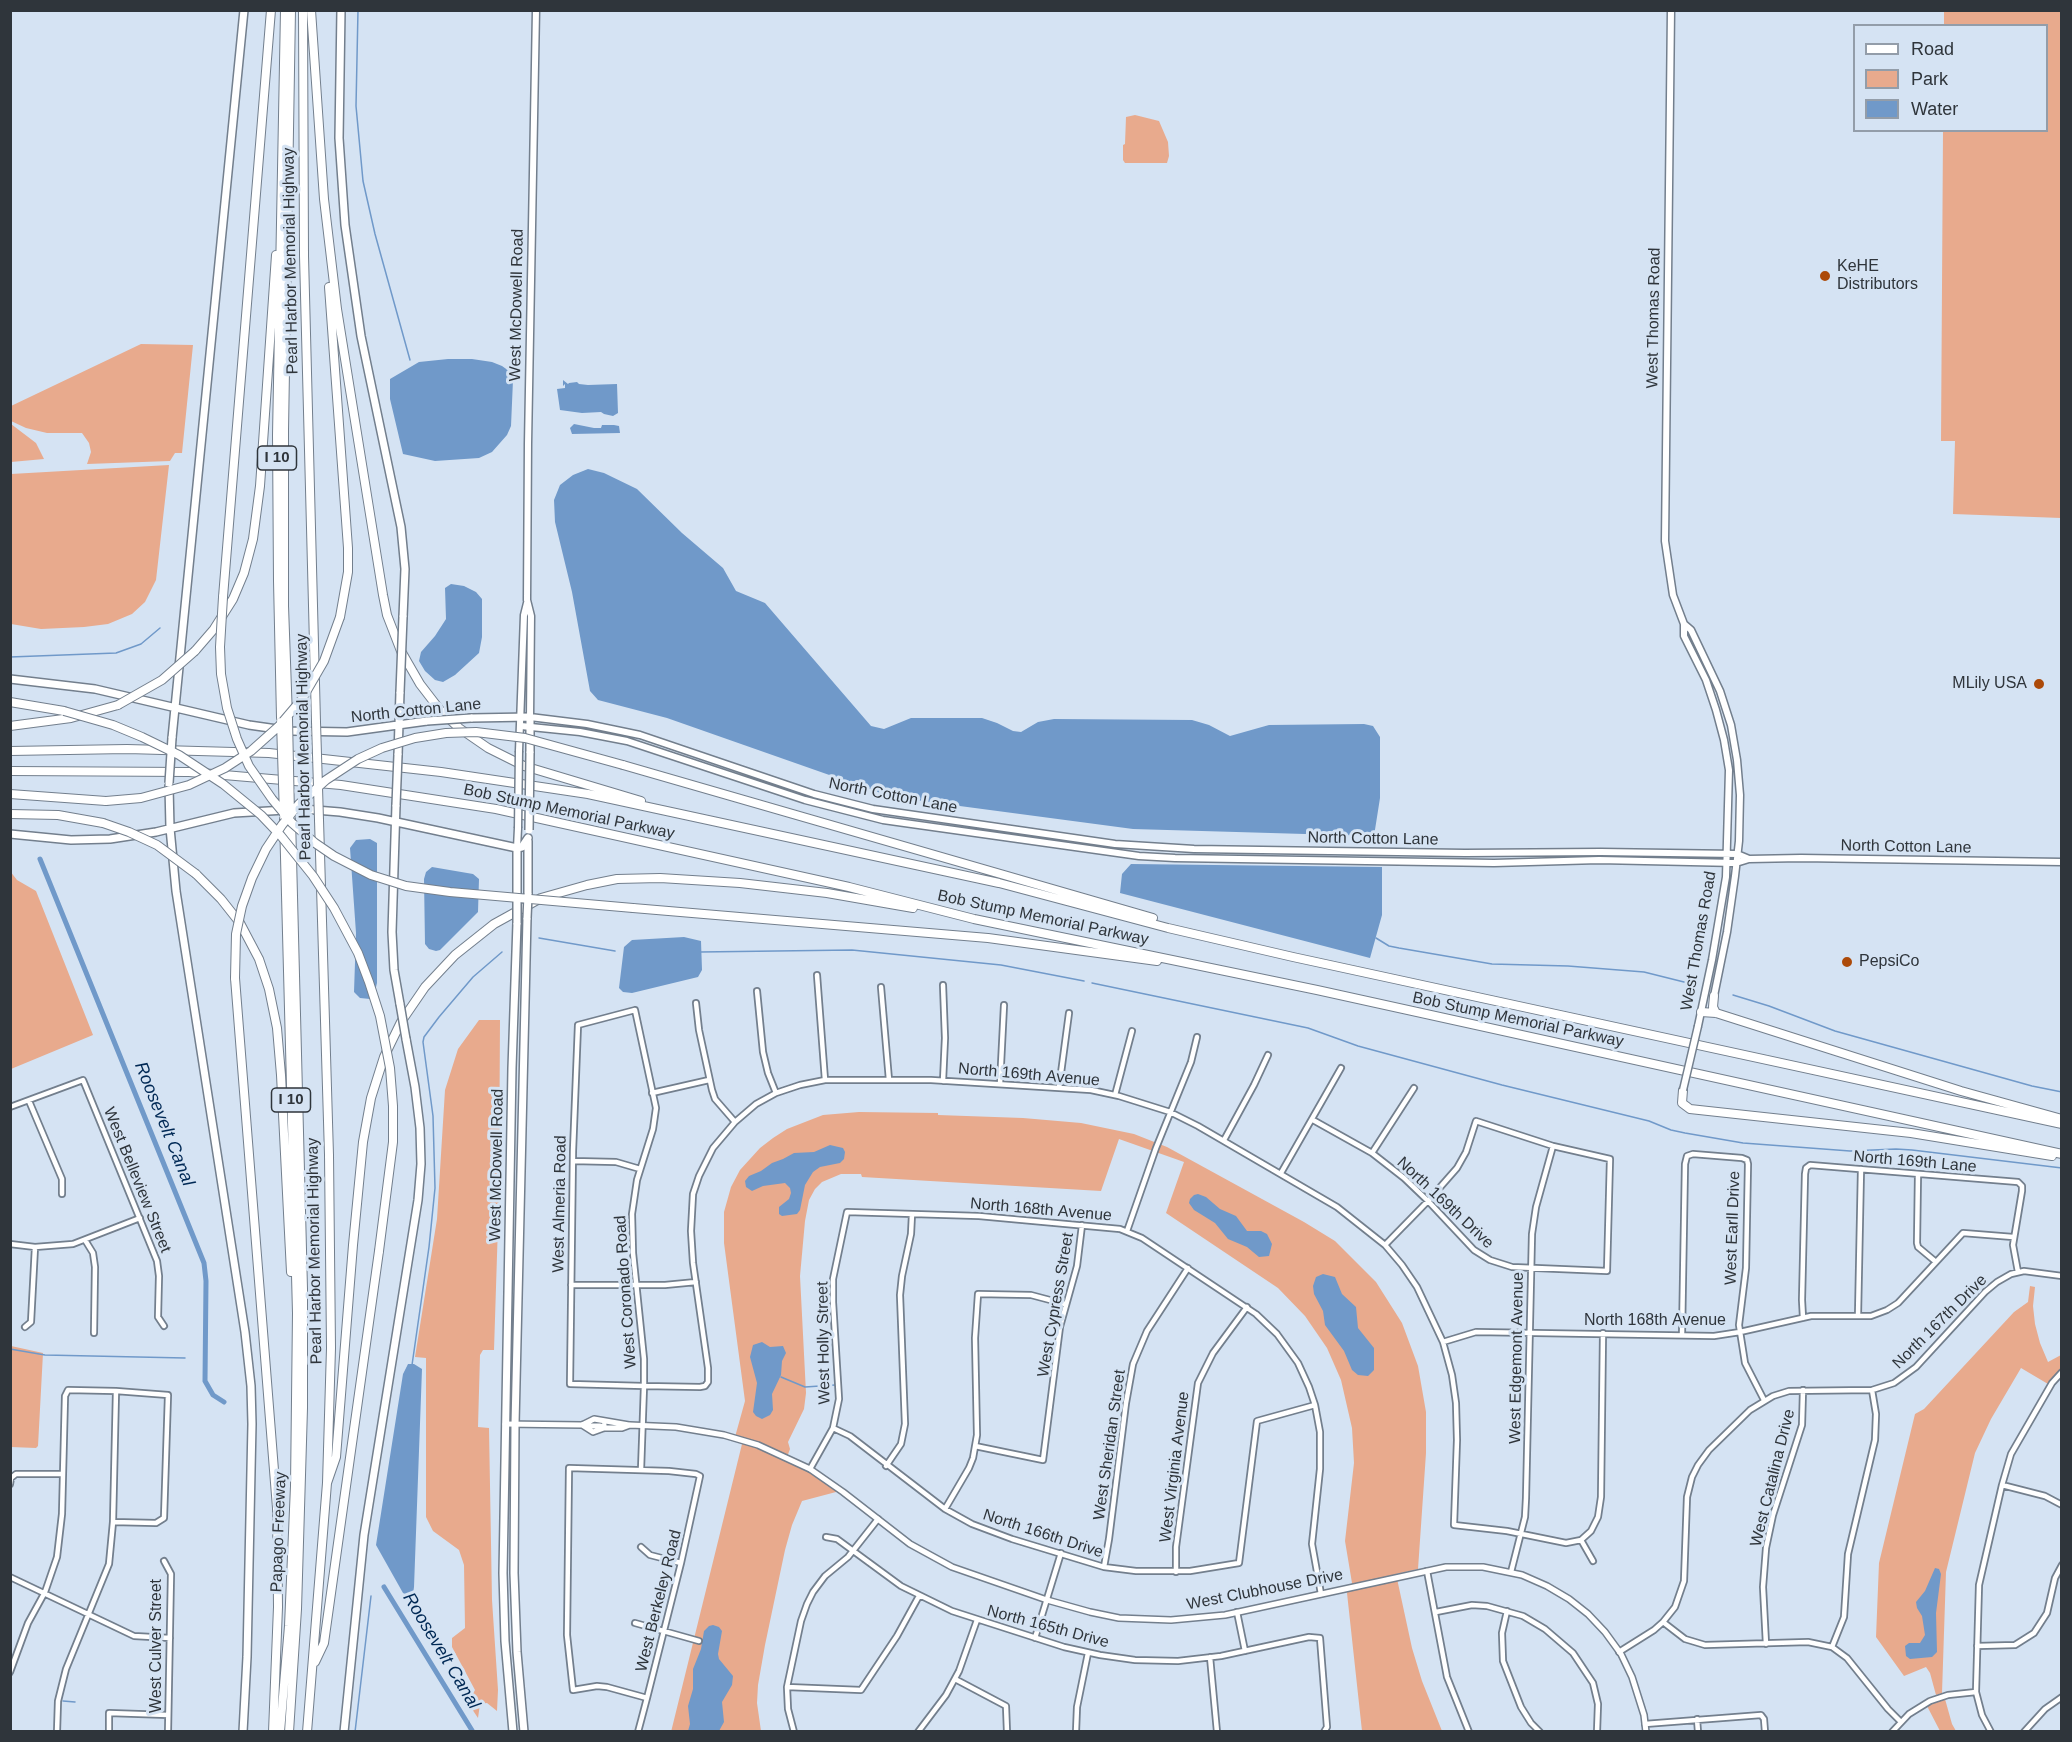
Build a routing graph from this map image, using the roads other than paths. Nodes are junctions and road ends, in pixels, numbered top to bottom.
1 (244, 10) edge
2 (271, 10) edge
3 (285, 10) edge
4 (291, 10) edge
5 (303, 10) edge
6 (311, 10) edge
7 (341, 10) edge
8 (536, 10) edge
9 (1671, 10) edge
10 (324, 199) junction
11 (280, 212) junction
12 (527, 600) junction
13 (1684, 624) junction
14 (10, 679) edge
15 (10, 702) edge
16 (175, 707) junction
17 (521, 717) junction
18 (530, 717) junction
19 (285, 718) junction
20 (10, 726) edge
21 (399, 726) junction
22 (520, 726) junction
23 (530, 726) junction
24 (10, 751) edge
25 (10, 771) edge
26 (10, 794) edge
27 (10, 814) edge
28 (287, 817) junction
29 (395, 821) junction
30 (727, 823) junction
31 (170, 828) junction
32 (10, 834) edge
33 (528, 838) junction
34 (517, 848) junction
35 (1636, 852) junction
36 (1727, 854) junction
37 (1737, 854) junction
38 (1749, 859) junction
39 (1606, 861) junction
40 (1727, 862) junction
41 (2061, 862) edge
42 (1736, 863) junction
43 (974, 919) junction
44 (1194, 933) junction
45 (1176, 961) junction
46 (817, 975) dead end
47 (943, 985) dead end
48 (881, 987) dead end
49 (757, 991) dead end
50 (1714, 996) joint
51 (696, 1003) dead end
52 (1004, 1005) dead end
53 (635, 1010) joint
54 (1701, 1012) junction
55 (1069, 1013) dead end
56 (1716, 1013) junction
57 (1132, 1031) dead end
58 (1197, 1037) dead end
59 (1268, 1055) dead end
60 (1341, 1068) dead end
61 (709, 1080) junction
62 (825, 1080) junction
63 (889, 1080) junction
64 (943, 1081) junction
65 (1000, 1084) junction
66 (1059, 1088) junction
67 (1414, 1088) dead end
68 (1683, 1090) joint
69 (652, 1093) junction
70 (776, 1093) junction
71 (1115, 1095) junction
72 (29, 1101) junction
73 (10, 1107) edge
74 (1170, 1112) junction
75 (2061, 1119) edge
76 (1313, 1120) junction
77 (735, 1122) junction
78 (2061, 1124) edge
79 (1224, 1140) junction
80 (1554, 1146) junction
81 (1372, 1153) junction
82 (2061, 1156) edge
83 (573, 1161) junction
84 (640, 1169) junction
85 (1861, 1169) junction
86 (1281, 1173) junction
87 (1918, 1174) junction
88 (62, 1194) dead end
89 (1428, 1201) junction
90 (847, 1212) joint
91 (912, 1214) junction
92 (140, 1218) junction
93 (1082, 1225) junction
94 (1127, 1231) junction
95 (2013, 1237) junction
96 (85, 1240) junction
97 (10, 1244) edge
98 (1385, 1245) junction
99 (35, 1247) junction
100 (1936, 1262) junction
101 (1188, 1268) junction
102 (1530, 1269) junction
103 (2018, 1272) junction
104 (2061, 1276) edge
105 (696, 1281) junction
106 (571, 1285) junction
107 (635, 1286) junction
108 (1065, 1304) junction
109 (1247, 1308) junction
110 (1858, 1316) junction
111 (1803, 1318) junction
112 (164, 1326) dead end
113 (25, 1328) dead end
114 (1529, 1332) junction
115 (1740, 1332) junction
116 (94, 1333) dead end
117 (297, 1333) junction
118 (1603, 1333) junction
119 (1682, 1335) junction
120 (1443, 1342) junction
121 (2061, 1372) edge
122 (644, 1386) junction
123 (1872, 1389) junction
124 (1803, 1390) junction
125 (116, 1391) junction
126 (1764, 1400) junction
127 (1315, 1405) junction
128 (505, 1424) junction
129 (515, 1424) junction
130 (642, 1426) junction
131 (833, 1428) junction
132 (975, 1446) junction
133 (886, 1466) junction
134 (810, 1469) junction
135 (641, 1470) junction
136 (63, 1474) junction
137 (11, 1479) edge
138 (327, 1483) junction
139 (10, 1484) edge
140 (2002, 1485) junction
141 (2061, 1505) edge
142 (945, 1509) junction
143 (878, 1519) junction
144 (113, 1522) junction
145 (1521, 1535) junction
146 (826, 1538) dead end
147 (1581, 1540) junction
148 (641, 1548) dead end
149 (853, 1551) junction
150 (1061, 1553) junction
151 (164, 1561) dead end
152 (1593, 1561) dead end
153 (681, 1563) junction
154 (2061, 1565) edge
155 (1104, 1567) junction
156 (1427, 1571) junction
157 (1176, 1572) junction
158 (1511, 1572) junction
159 (10, 1577) edge
160 (45, 1592) junction
161 (1321, 1594) junction
162 (919, 1596) junction
163 (1047, 1600) junction
164 (1508, 1611) junction
165 (1237, 1612) junction
166 (1436, 1612) junction
167 (89, 1613) junction
168 (977, 1620) junction
169 (1663, 1622) junction
170 (635, 1623) dead end
171 (664, 1631) junction
172 (170, 1638) junction
173 (1035, 1638) junction
174 (699, 1641) dead end
175 (1766, 1644) junction
176 (1977, 1646) junction
177 (1832, 1647) junction
178 (1245, 1651) junction
179 (1619, 1652) junction
180 (1088, 1653) junction
181 (1210, 1657) junction
182 (313, 1666) junction
183 (10, 1672) edge
184 (955, 1679) junction
185 (787, 1687) junction
186 (1976, 1692) junction
187 (2061, 1697) edge
188 (647, 1698) junction
189 (168, 1715) junction
190 (1697, 1719) junction
191 (1901, 1722) junction
192 (1645, 1724) junction
193 (57, 1731) edge
194 (109, 1731) edge
195 (168, 1731) edge
196 (243, 1731) edge
197 (273, 1731) edge
198 (280, 1731) edge
199 (289, 1731) edge
200 (307, 1731) edge
201 (344, 1731) edge
202 (513, 1731) edge
203 (525, 1731) edge
204 (638, 1731) edge
205 (794, 1731) edge
206 (918, 1731) edge
207 (1006, 1731) edge
208 (1076, 1731) edge
209 (1216, 1731) edge
210 (1324, 1731) edge
211 (1469, 1731) edge
212 (1540, 1731) edge
213 (1597, 1731) edge
214 (1646, 1731) edge
215 (1698, 1731) edge
216 (1765, 1731) edge
217 (1892, 1731) edge
218 (1991, 1731) edge
219 (2024, 1731) edge

1 - 16 main road
2 - 45 highway, bridge
3 - 11 highway, Pearl Harbor Memorial Highway / I 10
4 - 19 highway
5 - 138 highway, Pearl Harbor Memorial Highway / I 10, bridge
6 - 10 highway
7 - 21 main road, bridge
8 - 12 main road, West McDowell Road
9 - 13 main road, West Thomas Road
10 - 26 highway, bridge
10 - 30 highway
11 - 19 highway, Pearl Harbor Memorial Highway / I 10
11 - 20 highway, bridge
12 - 17 main road, West McDowell Road
12 - 18 main road, West McDowell Road
13 - 36 main road, West Thomas Road
13 - 37 main road, West Thomas Road
14 - 16 main road, North Cotton Lane
15 - 182 highway, bridge
16 - 21 main road, North Cotton Lane
16 - 31 main road, bridge
17 - 18 main road, North Cotton Lane
17 - 21 main road, North Cotton Lane, bridge
17 - 22 main road, West McDowell Road
18 - 23 main road, West McDowell Road
18 - 35 main road, North Cotton Lane
19 - 28 highway, Pearl Harbor Memorial Highway / I 10, bridge
21 - 29 main road, bridge
22 - 23 main road, North Cotton Lane
22 - 34 main road, West McDowell Road, bridge
23 - 33 main road, West McDowell Road, bridge
23 - 39 main road, North Cotton Lane
24 - 30 highway, Bob Stump Memorial Parkway
25 - 43 highway, Bob Stump Memorial Parkway
27 - 117 highway, bridge
28 - 117 highway, Pearl Harbor Memorial Highway / I 10
28 - 199 highway
29 - 31 main road
29 - 34 main road
29 - 201 main road, bridge
30 - 44 highway, Bob Stump Memorial Parkway
31 - 32 main road
31 - 196 main road
33 - 34 main road
33 - 129 main road, West McDowell Road, bridge
34 - 128 main road, West McDowell Road, bridge
35 - 36 main road, North Cotton Lane
35 - 39 main road
36 - 37 main road, North Cotton Lane
36 - 40 main road, West Thomas Road
37 - 38 main road, North Cotton Lane
37 - 42 main road, West Thomas Road
38 - 41 main road, North Cotton Lane
38 - 42 main road, North Cotton Lane
39 - 40 main road, North Cotton Lane
40 - 42 main road, North Cotton Lane
40 - 54 main road, West Thomas Road
42 - 50 main road, West Thomas Road
43 - 45 highway, Bob Stump Memorial Parkway
43 - 138 highway
44 - 78 highway, Bob Stump Memorial Parkway
44 - 197 highway, bridge
45 - 82 highway, Bob Stump Memorial Parkway
46 - 62 street
47 - 64 street
48 - 63 street
49 - 70 street
50 - 56 highway
51 - 61 street
52 - 65 street
53 - 69 street, West Coronado Road
53 - 83 street, West Almeria Road
54 - 56 highway
54 - 68 main road, West Thomas Road, bridge
55 - 66 street
56 - 75 highway
57 - 71 street
58 - 74 street
59 - 79 street
60 - 76 street
61 - 69 street
61 - 77 street
62 - 63 street, North 169th Avenue
62 - 70 street, North 169th Avenue
63 - 64 street, North 169th Avenue
64 - 65 street, North 169th Avenue
65 - 66 street, North 169th Avenue
66 - 71 street, North 169th Avenue
67 - 81 street
68 - 82 highway
69 - 84 street, West Coronado Road
70 - 77 street
71 - 74 street, North 169th Avenue
72 - 73 street
72 - 88 street
72 - 92 street, West Belleview Street
74 - 79 street, North 169th Avenue
74 - 94 street
76 - 81 street, North 169th Drive
76 - 86 street
77 - 105 street
79 - 86 street, North 169th Avenue
80 - 89 street
80 - 102 street, West Edgemont Avenue
80 - 102 street, North 169th Drive
81 - 89 street, North 169th Drive
83 - 84 street
83 - 106 street, West Almeria Road
84 - 107 street, West Coronado Road
85 - 87 street, North 169th Lane
85 - 110 street
85 - 111 street, North 169th Lane
86 - 98 street, North 169th Avenue
87 - 95 street, North 169th Lane
87 - 100 street
89 - 98 street
89 - 102 street, North 169th Drive
90 - 91 street, North 168th Avenue
90 - 131 street, West Holly Street
91 - 93 street, North 168th Avenue
91 - 133 street
92 - 96 street
92 - 112 street, West Belleview Street
93 - 94 street, North 168th Avenue
93 - 108 street, West Cypress Street
94 - 101 street, North 168th Avenue
95 - 100 street, North 168th Avenue
95 - 103 street
96 - 99 street
96 - 116 street
97 - 99 street
98 - 120 street, North 169th Avenue
99 - 113 street
100 - 110 street, North 168th Avenue
101 - 109 street, North 168th Avenue
101 - 155 street, West Sheridan Street
102 - 114 street, West Edgemont Avenue
103 - 104 street
103 - 123 street, North 167th Drive
105 - 107 street
105 - 122 street
106 - 107 street
106 - 122 street, West Almeria Road
107 - 122 street, West Coronado Road
108 - 132 street, West Cypress Street
108 - 132 street
109 - 127 street, North 168th Avenue
109 - 157 street, West Virginia Avenue
110 - 111 street, North 168th Avenue
111 - 115 street, North 168th Avenue
114 - 118 street, North 168th Avenue
114 - 120 street, North 168th Avenue
114 - 145 street, West Edgemont Avenue
115 - 119 street, North 168th Avenue
115 - 119 street, West Earll Drive
115 - 126 street, West Earll Drive
117 - 198 highway, Papago Freeway / I 10
118 - 119 street, North 168th Avenue
118 - 147 street
120 - 145 street, North 169th Avenue
121 - 140 street
122 - 130 street, West Coronado Road
123 - 124 street, North 167th Drive
123 - 177 street
124 - 126 street, North 167th Drive
124 - 175 street, West Catalina Drive
125 - 136 street
125 - 144 street
125 - 144 street
126 - 169 street
127 - 157 street, North 166th Drive
127 - 161 street, North 168th Avenue
128 - 129 street, West Clubhouse Drive
128 - 202 main road, West McDowell Road
129 - 130 street, West Clubhouse Drive
129 - 203 main road, West McDowell Road
130 - 134 street, West Clubhouse Drive
130 - 135 street, West Coronado Road
131 - 133 street, North 166th Drive
131 - 134 street, West Holly Street
132 - 142 street
133 - 142 street, North 166th Drive
134 - 143 street, West Clubhouse Drive
135 - 153 street, West Berkeley Road
135 - 188 street
136 - 137 street
136 - 160 street
137 - 139 street
138 - 182 highway, I 10
140 - 141 street
140 - 176 street
142 - 150 street, North 166th Drive
143 - 149 street
143 - 163 street, West Clubhouse Drive
144 - 167 street
145 - 147 street
145 - 158 street, West Edgemont Avenue
146 - 149 street, North 165th Drive
147 - 152 street
148 - 153 street
149 - 162 street, North 165th Drive
149 - 185 street
150 - 155 street, North 166th Drive
150 - 163 street
151 - 172 street, West Culver Street
153 - 171 street, West Berkeley Road
154 - 176 street
155 - 157 street, North 166th Drive
156 - 158 street, West Clubhouse Drive
156 - 161 street, West Clubhouse Drive
156 - 166 street
158 - 179 street, West Clubhouse Drive
159 - 160 street
160 - 167 street
160 - 183 street
161 - 165 street, West Clubhouse Drive
162 - 168 street, North 165th Drive
162 - 185 street
163 - 165 street, West Clubhouse Drive
163 - 173 street
164 - 166 street
164 - 212 street
164 - 213 street
165 - 178 street
166 - 211 street
167 - 172 street
167 - 193 street
168 - 173 street, North 165th Drive
168 - 184 street
169 - 175 street
169 - 179 street
170 - 171 street
171 - 174 street
171 - 188 street, West Berkeley Road
172 - 189 street, West Culver Street
173 - 180 street, North 165th Drive
175 - 177 street
176 - 186 street
177 - 191 street
178 - 181 street, North 165th Drive
178 - 210 street, North 165th Drive
179 - 192 street, West Clubhouse Drive
180 - 181 street, North 165th Drive
180 - 208 street
181 - 209 street
182 - 200 highway, I 10
184 - 206 street
184 - 207 street
185 - 205 street
186 - 191 street
186 - 218 street
187 - 219 street
188 - 204 street, West Berkeley Road
189 - 194 street
189 - 195 street, West Culver Street
190 - 192 street
190 - 215 street
190 - 216 street
191 - 217 street
192 - 214 street, West Clubhouse Drive

